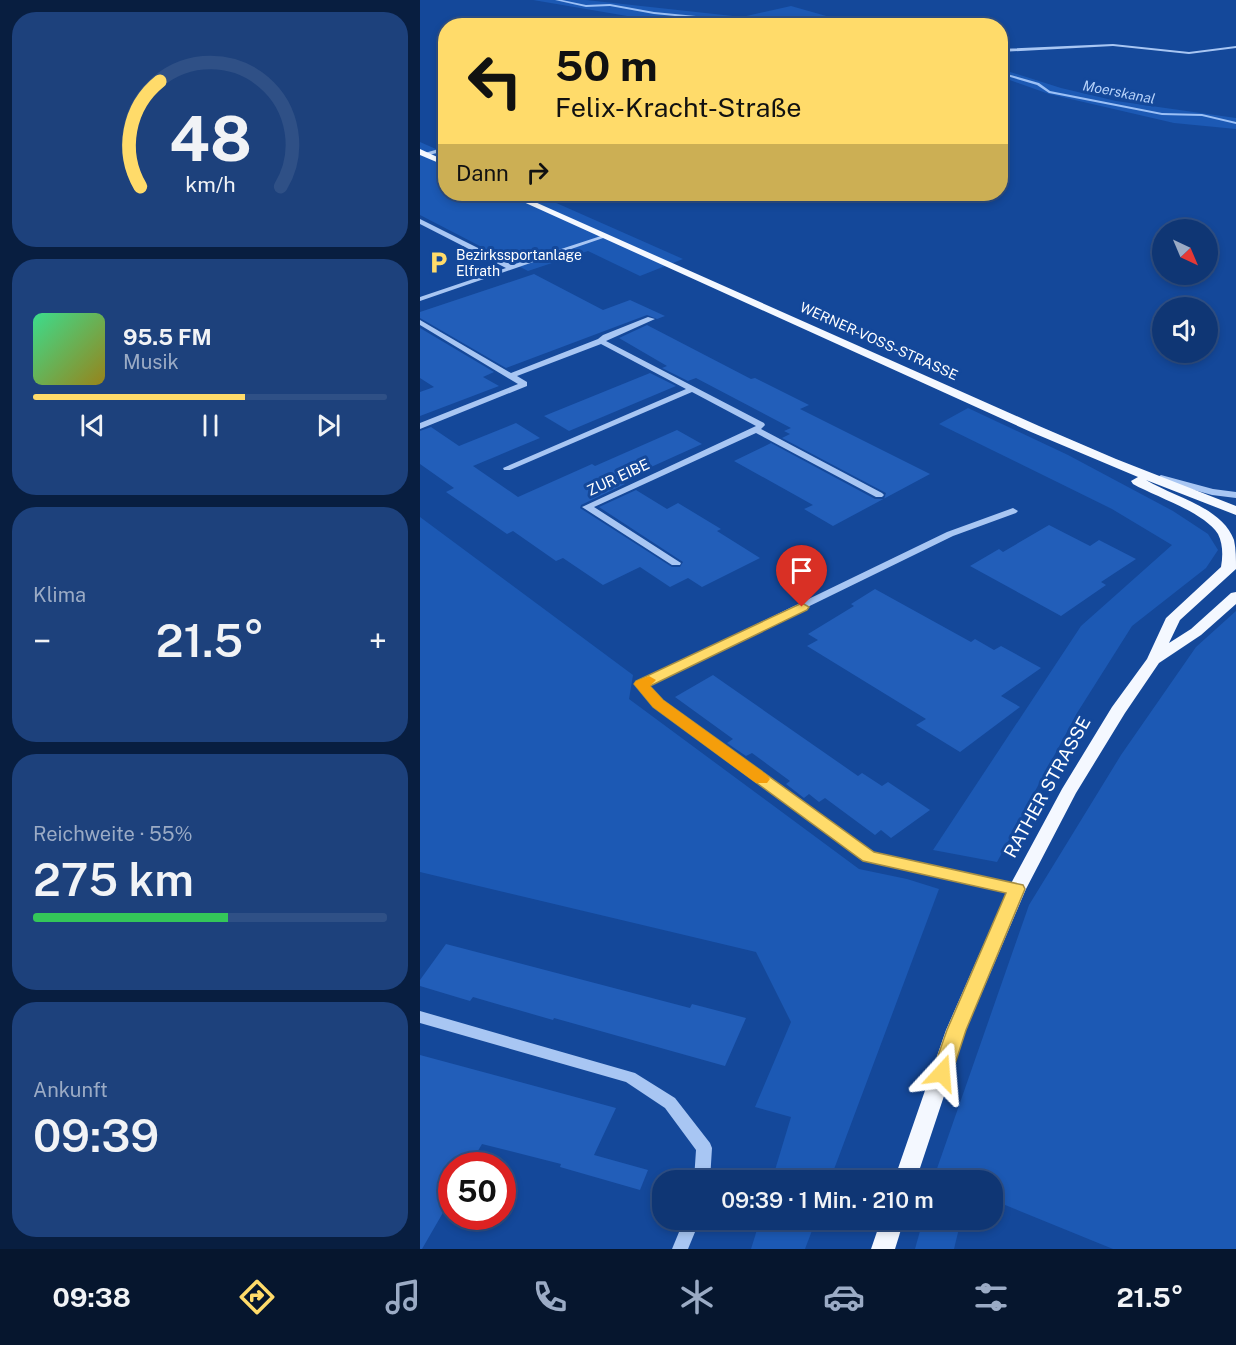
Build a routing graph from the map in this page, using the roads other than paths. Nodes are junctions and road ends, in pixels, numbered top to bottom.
1 (1236, 47) edge
2 (1008, 51) edge
3 (438, 150) edge
4 (422, 153) edge
5 (438, 160) edge
6 (527, 201) edge
7 (420, 221) edge
8 (606, 236) junction
9 (512, 268) junction
10 (420, 299) edge
11 (651, 319) dead end
12 (420, 322) edge
13 (601, 341) junction
14 (510, 376) junction
15 (693, 389) junction
16 (420, 426) edge
17 (756, 430) junction
18 (1111, 462) junction
19 (507, 468) dead end
20 (879, 495) dead end
21 (1236, 495) edge
22 (1013, 511) dead end
23 (1236, 511) edge
24 (1218, 525) junction
25 (1236, 535) edge
26 (676, 563) dead end
27 (1232, 565) edge
28 (1236, 596) edge
29 (1154, 660) junction
30 (1017, 889) junction
31 (420, 1017) edge
32 (703, 1170) edge
33 (908, 1170) edge
34 (688, 1230) edge
35 (889, 1230) edge
36 (680, 1249) edge
37 (883, 1249) edge

1 - 2 street
3 - 4 street
4 - 5 main road
6 - 8 main road, WERNER-VOSS-STRASSE
7 - 9 street
8 - 9 street
8 - 18 main road, WERNER-VOSS-STRASSE
9 - 10 street
11 - 13 street
12 - 14 street
13 - 14 street
13 - 15 street
14 - 16 street
15 - 17 street
15 - 19 street
17 - 20 street
17 - 26 street, ZUR EIBE
18 - 21 street
18 - 23 main road, WERNER-VOSS-STRASSE
18 - 24 main road
22 - 30 street
24 - 25 main road
24 - 27 main road
27 - 29 main road, RATHER STRASSE
28 - 29 main road, RATHER STRASSE
29 - 30 main road, RATHER STRASSE
30 - 33 main road, RATHER STRASSE
31 - 32 street
34 - 36 street
35 - 37 main road

